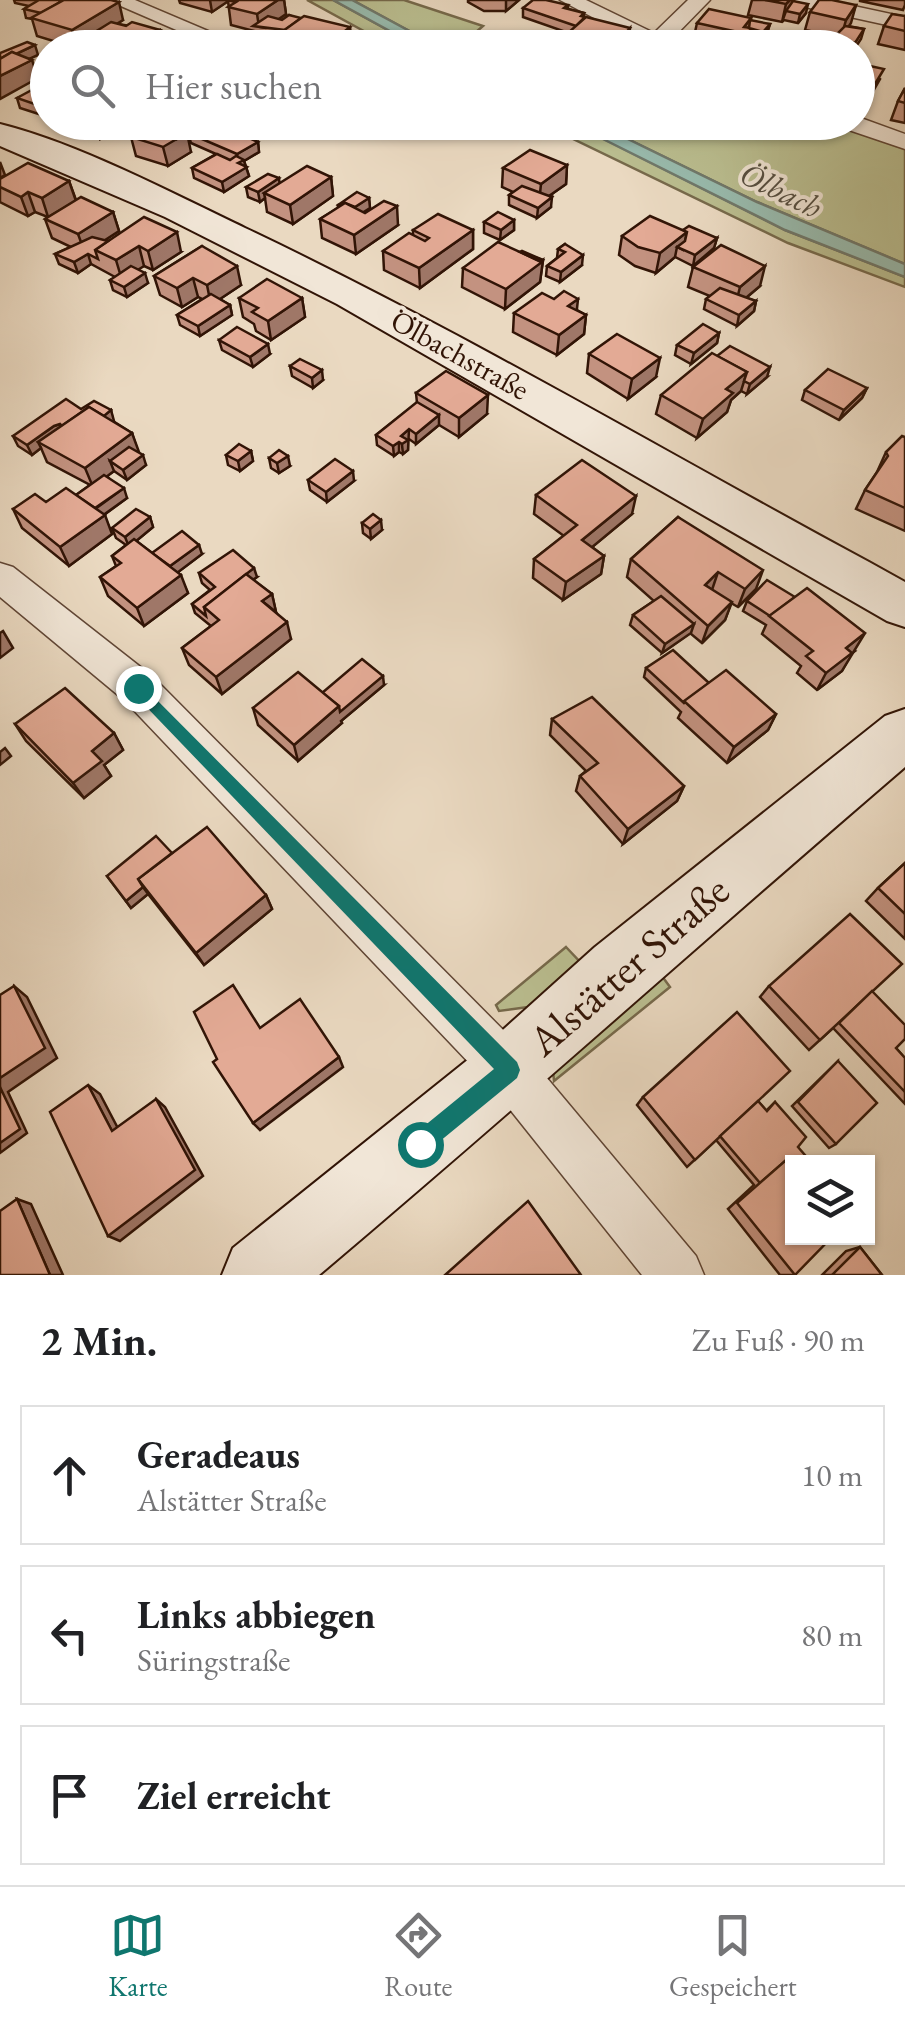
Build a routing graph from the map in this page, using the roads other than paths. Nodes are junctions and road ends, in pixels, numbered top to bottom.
1 (117, 0) edge
2 (570, 0) edge
3 (700, 0) edge
4 (798, 0) edge
5 (905, 23) edge
6 (193, 30) edge
7 (632, 30) edge
8 (675, 30) edge
9 (875, 131) edge
10 (0, 134) edge
11 (905, 142) edge
12 (0, 576) edge
13 (905, 607) edge
14 (905, 733) edge
15 (509, 1070) junction
16 (260, 1275) edge
17 (677, 1275) edge

1 - 6 street
2 - 7 street
3 - 8 street
4 - 5 street
9 - 11 street
10 - 13 street, Ölbachstraße
12 - 15 street
14 - 15 street, Alstätter Straße
15 - 16 street, Alstätter Straße
15 - 17 street

